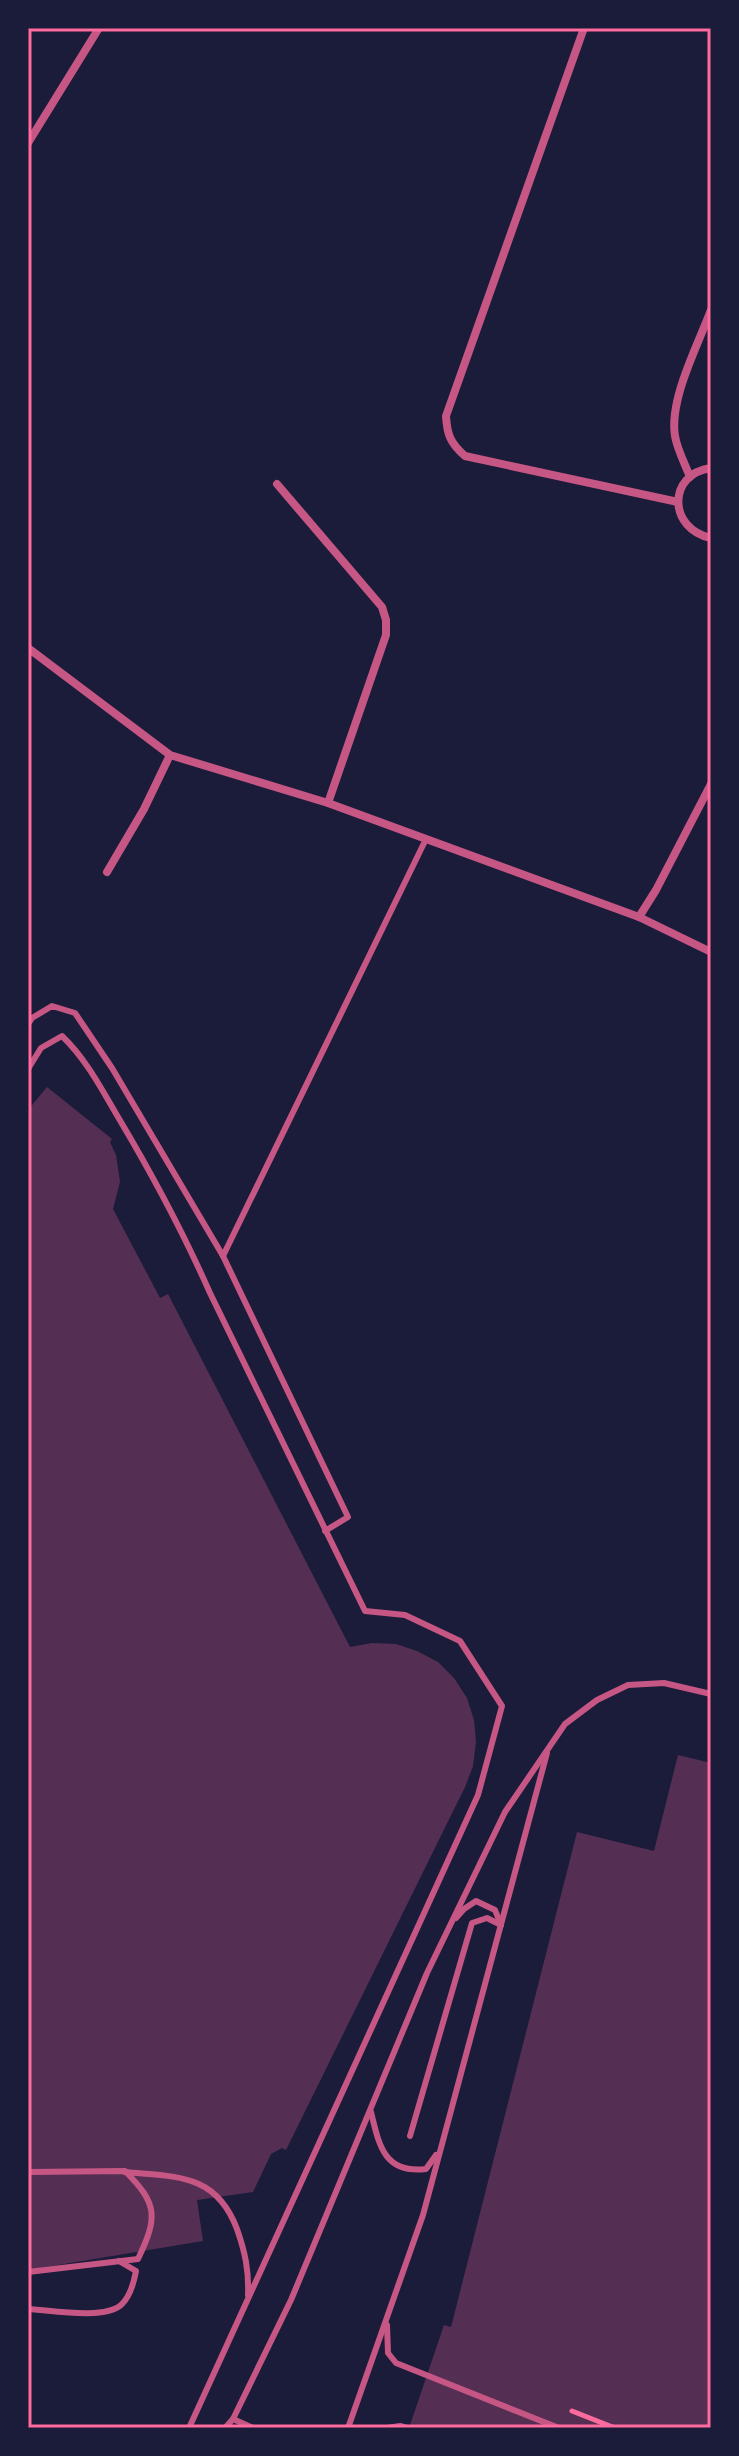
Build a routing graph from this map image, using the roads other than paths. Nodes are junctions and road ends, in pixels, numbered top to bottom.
1 (99, 28) edge
2 (584, 28) edge
3 (28, 143) edge
4 (711, 310) edge
5 (711, 468) edge
6 (690, 477) junction
7 (277, 484) dead end
8 (678, 502) junction
9 (711, 538) edge
10 (28, 648) edge
11 (170, 755) junction
12 (711, 784) edge
13 (328, 803) junction
14 (426, 839) junction
15 (107, 872) dead end
16 (639, 917) junction
17 (711, 952) edge
18 (28, 1024) edge
19 (28, 1069) edge
20 (223, 1256) junction
21 (325, 1531) junction
22 (711, 1694) edge
23 (549, 1747) junction
24 (450, 1925) junction
25 (501, 1925) junction
26 (371, 2112) junction
27 (410, 2136) dead end
28 (443, 2141) junction
29 (125, 2171) junction
30 (28, 2172) edge
31 (119, 2261) junction
32 (28, 2272) edge
33 (248, 2298) junction
34 (28, 2309) edge
35 (386, 2322) junction
36 (233, 2419) junction
37 (189, 2428) edge
38 (225, 2428) edge
39 (253, 2428) edge
40 (348, 2428) edge
41 (387, 2428) edge
42 (407, 2428) edge
43 (559, 2428) edge

1 - 3 street
2 - 8 street
4 - 6 street
5 - 6 street
6 - 8 street
7 - 13 street
8 - 9 street
10 - 11 street
11 - 13 street
11 - 15 street
12 - 16 street
13 - 14 street
14 - 16 street
14 - 20 lane
16 - 17 street
18 - 20 lane
19 - 21 lane
20 - 21 lane
21 - 33 lane
22 - 23 lane
23 - 24 lane
23 - 25 lane
24 - 25 lane
24 - 26 lane
25 - 27 lane
25 - 28 lane
26 - 28 lane
26 - 36 lane
28 - 35 lane
29 - 30 lane
29 - 31 lane
29 - 33 lane
31 - 32 lane
31 - 34 lane
33 - 37 lane
35 - 40 lane
35 - 43 lane
36 - 38 lane
36 - 39 lane
41 - 42 lane

